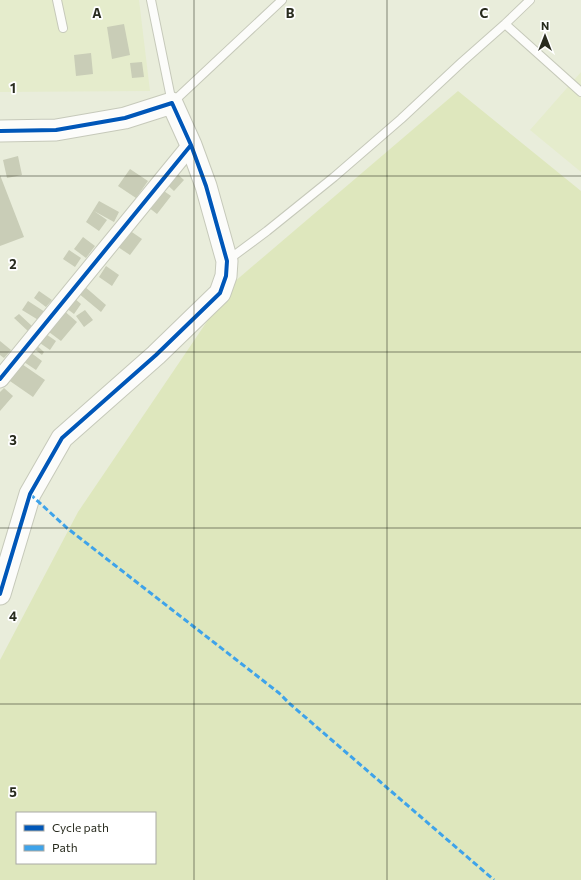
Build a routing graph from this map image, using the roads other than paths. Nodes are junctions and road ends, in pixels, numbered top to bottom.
1 (57, 0) edge
2 (151, 0) edge
3 (282, 0) edge
4 (530, 0) edge
5 (505, 24) junction
6 (63, 28) dead end
7 (581, 92) edge
8 (172, 103) junction
9 (0, 131) edge
10 (191, 145) junction
11 (227, 261) junction
12 (0, 379) edge
13 (0, 594) edge

1 - 6 lane
2 - 8 lane
3 - 8 lane
4 - 5 lane
5 - 7 lane
5 - 11 lane
8 - 9 street
8 - 10 street
10 - 11 street
10 - 12 street
11 - 13 street

